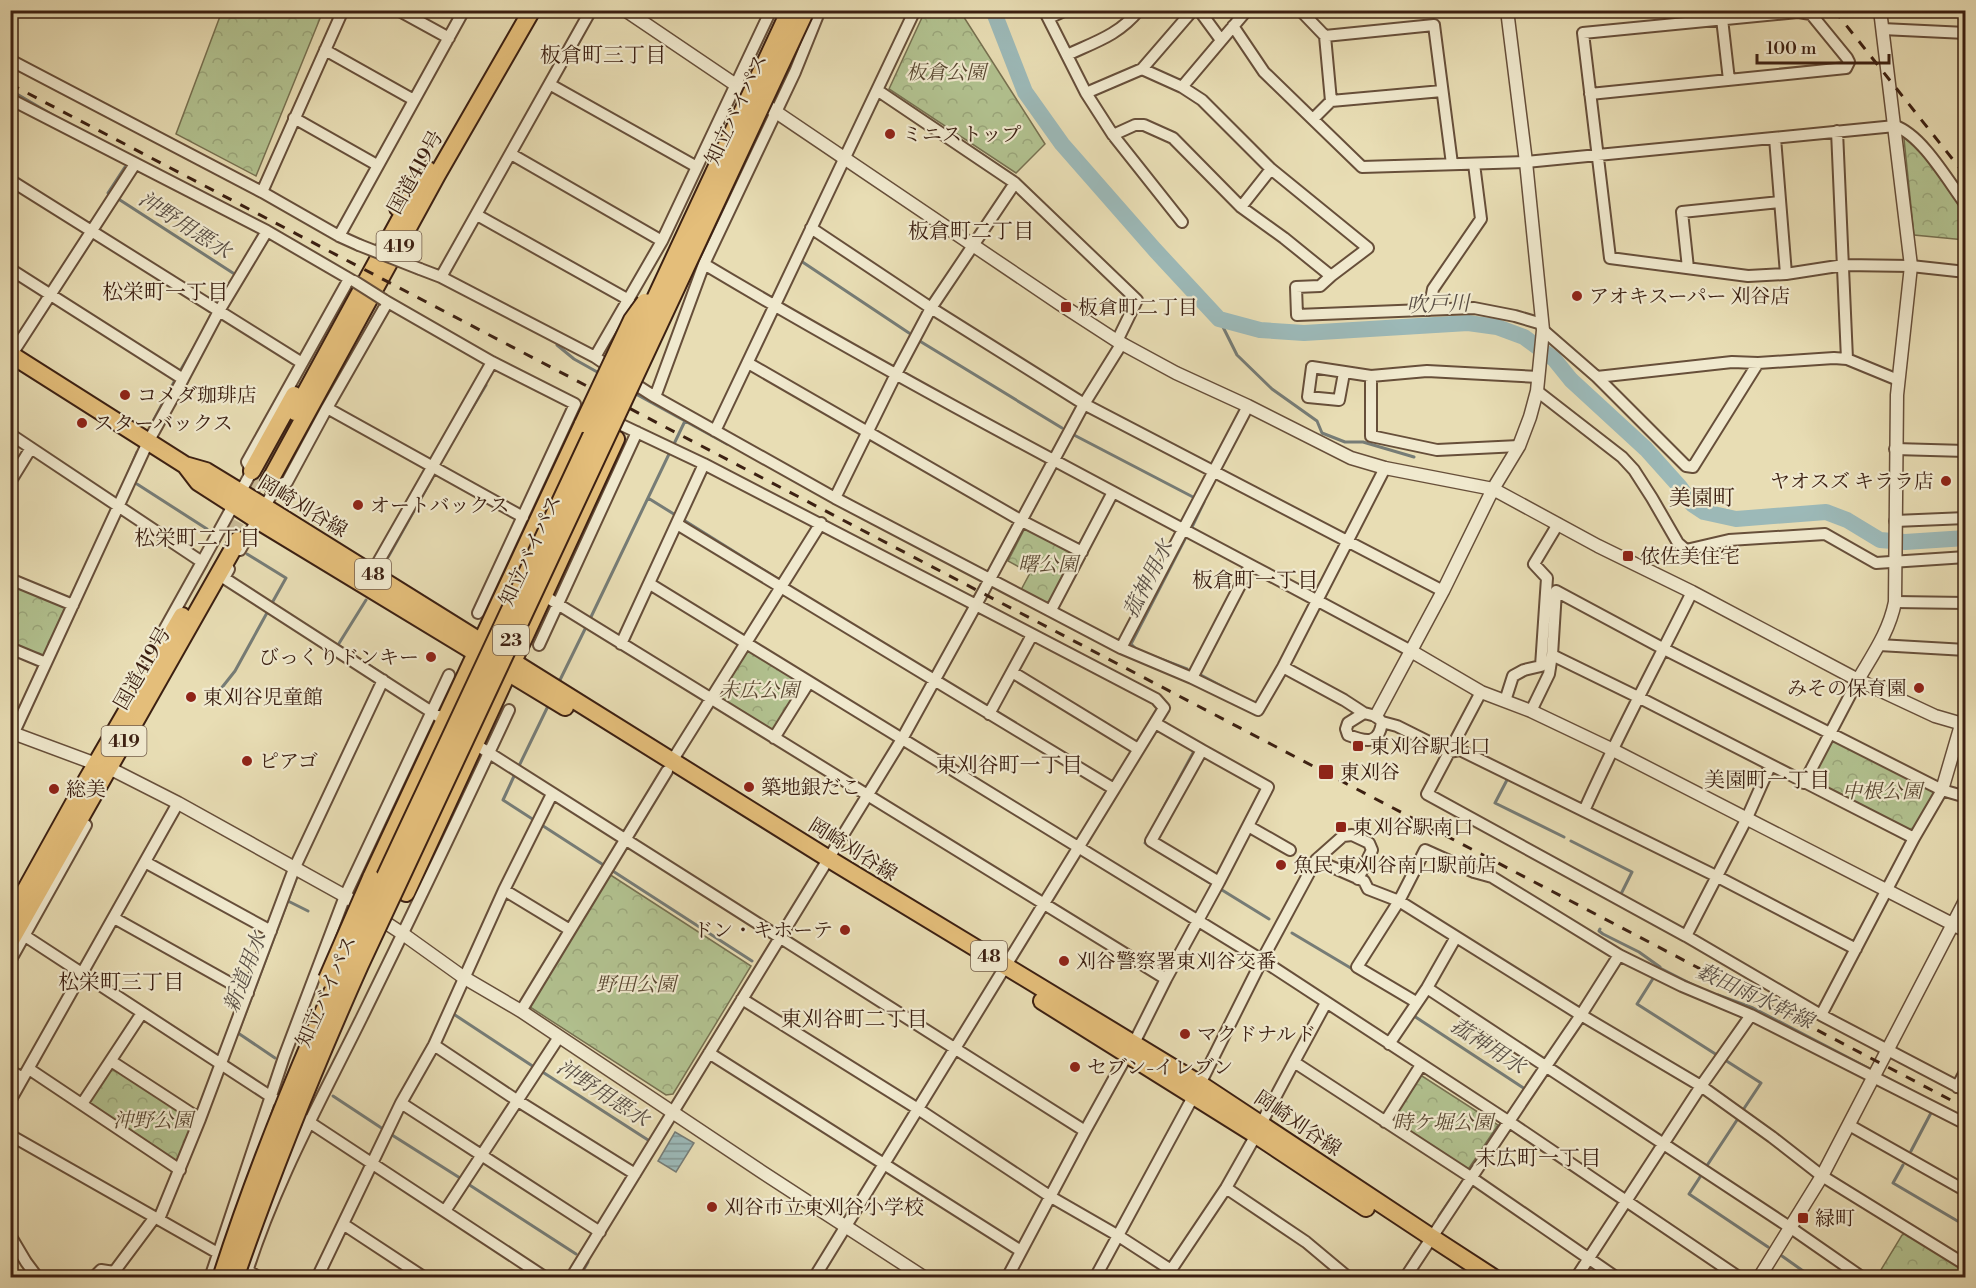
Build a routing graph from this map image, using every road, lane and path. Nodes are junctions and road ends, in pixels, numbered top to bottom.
1 (343, 10) edge
2 (398, 10) edge
3 (464, 10) edge
4 (591, 10) edge
5 (625, 10) edge
6 (771, 10) edge
7 (790, 10) edge
8 (806, 10) edge
9 (820, 10) edge
10 (915, 10) edge
11 (1066, 10) edge
12 (1139, 10) edge
13 (1192, 10) edge
14 (1198, 10) edge
15 (1247, 10) edge
16 (1300, 10) edge
17 (1507, 10) edge
18 (1880, 10) edge
19 (528, 12) edge
20 (1046, 14) edge
21 (1722, 16) edge
22 (1233, 26) junction
23 (1882, 29) junction
24 (1965, 33) edge
25 (1325, 36) junction
26 (449, 38) junction
27 (1221, 40) junction
28 (325, 50) junction
29 (1067, 55) junction
30 (10, 60) edge
31 (1142, 69) junction
32 (1729, 80) junction
33 (550, 85) junction
34 (735, 86) junction
35 (1182, 87) junction
36 (877, 90) junction
37 (1442, 91) junction
38 (1086, 93) junction
39 (1590, 94) junction
40 (10, 99) edge
41 (414, 100) junction
42 (1331, 101) junction
43 (775, 114) junction
44 (294, 118) junction
45 (1313, 119) junction
46 (1895, 126) junction
47 (1837, 131) junction
48 (1113, 135) junction
49 (1775, 138) junction
50 (511, 154) junction
51 (1598, 156) junction
52 (844, 158) junction
53 (1526, 162) junction
54 (135, 164) junction
55 (1452, 164) junction
56 (1474, 164) junction
57 (377, 165) junction
58 (697, 167) junction
59 (1271, 169) junction
60 (10, 180) edge
61 (1016, 183) junction
62 (262, 192) junction
63 (1780, 202) junction
64 (1965, 205) edge
65 (1241, 207) junction
66 (477, 214) junction
67 (1182, 222) dead end
68 (811, 228) junction
69 (92, 231) junction
70 (267, 231) junction
71 (339, 236) junction
72 (662, 241) junction
73 (973, 245) junction
74 (704, 264) junction
75 (1844, 265) junction
76 (1911, 266) junction
77 (677, 268) junction
78 (1688, 268) junction
79 (10, 269) edge
80 (1965, 272) edge
81 (1786, 274) junction
82 (1331, 276) junction
83 (441, 277) junction
84 (351, 280) junction
85 (50, 295) junction
86 (629, 300) junction
87 (386, 302) junction
88 (774, 304) junction
89 (931, 309) junction
90 (1430, 310) junction
91 (219, 311) junction
92 (1543, 327) junction
93 (1120, 342) junction
94 (11, 355) edge
95 (595, 357) junction
96 (1847, 359) junction
97 (492, 362) junction
98 (302, 363) junction
99 (748, 363) junction
100 (1758, 363) junction
101 (1344, 373) dead end
102 (896, 374) junction
103 (1371, 376) junction
104 (1538, 377) junction
105 (1597, 377) junction
106 (183, 379) junction
107 (1898, 380) junction
108 (1537, 391) junction
109 (655, 397) junction
110 (575, 404) junction
111 (1084, 404) junction
112 (1248, 406) junction
113 (327, 408) junction
114 (715, 431) junction
115 (637, 432) junction
116 (868, 432) junction
117 (10, 434) edge
118 (148, 442) junction
119 (1519, 446) junction
120 (31, 448) junction
121 (1895, 448) junction
122 (1965, 451) edge
123 (1054, 461) junction
124 (704, 464) junction
125 (432, 466) junction
126 (1385, 468) junction
127 (1214, 473) junction
128 (264, 479) junction
129 (10, 482) edge
130 (1493, 489) junction
131 (1113, 492) junction
132 (236, 498) junction
133 (835, 498) junction
134 (119, 507) junction
135 (261, 513) junction
136 (1895, 515) junction
137 (523, 518) junction
138 (1965, 518) edge
139 (1022, 521) junction
140 (677, 524) junction
141 (821, 524) junction
142 (1558, 524) junction
143 (1184, 531) junction
144 (233, 537) tunnel mouth
145 (1348, 543) junction
146 (1082, 552) junction
147 (1965, 557) edge
148 (202, 562) junction
149 (1895, 562) junction
150 (1251, 566) junction
151 (372, 573) junction
152 (505, 573) junction
153 (224, 578) junction
154 (10, 579) edge
155 (991, 579) junction
156 (650, 584) junction
157 (781, 586) junction
158 (1443, 591) junction
159 (1692, 592) junction
160 (550, 600) junction
161 (1318, 600) junction
162 (1895, 602) junction
163 (1965, 603) edge
164 (73, 605) junction
165 (976, 605) junction
166 (1052, 610) junction
167 (477, 613) dead end
168 (1032, 635) junction
169 (746, 642) junction
170 (621, 644) junction
171 (539, 645) dead end
172 (1879, 645) junction
173 (478, 647) junction
174 (10, 648) edge
175 (1122, 648) junction
176 (1664, 649) junction
177 (1965, 650) edge
178 (1411, 651) junction
179 (1552, 655) junction
180 (46, 663) junction
181 (509, 666) junction
182 (1283, 667) junction
183 (1012, 672) junction
184 (449, 675) dead end
185 (1192, 678) junction
186 (383, 680) junction
187 (934, 680) junction
188 (1857, 680) junction
189 (809, 682) junction
190 (1481, 692) junction
191 (1640, 698) junction
192 (711, 700) junction
193 (1505, 701) junction
194 (508, 710) dead end
195 (1531, 711) junction
196 (989, 714) junction
197 (438, 716) junction
198 (1374, 717) junction
199 (1155, 723) junction
200 (1963, 725) edge
201 (1830, 732) junction
202 (12, 736) edge
203 (774, 738) junction
204 (902, 739) junction
205 (482, 748) junction
206 (1138, 749) junction
207 (1611, 749) junction
208 (1202, 750) junction
209 (1449, 752) junction
210 (103, 766) junction
211 (670, 766) junction
212 (1770, 766) junction
213 (1804, 783) junction
214 (1114, 789) junction
215 (1942, 790) junction
216 (552, 794) junction
217 (867, 795) junction
218 (1965, 797) edge
219 (178, 804) junction
220 (1584, 811) junction
221 (1746, 820) junction
222 (1248, 826) junction
223 (1914, 838) junction
224 (624, 840) junction
225 (1078, 847) junction
226 (1290, 850) dead end
227 (1316, 860) junction
228 (145, 862) junction
229 (826, 863) junction
230 (294, 869) junction
231 (1716, 876) junction
232 (1358, 879) junction
233 (1219, 882) junction
234 (504, 890) junction
235 (1887, 890) junction
236 (345, 896) junction
237 (1965, 899) edge
238 (1399, 901) junction
239 (10, 902) edge
240 (1044, 903) junction
241 (10, 918) edge
242 (114, 918) junction
243 (1197, 920) junction
244 (1953, 924) junction
245 (570, 930) junction
246 (271, 931) junction
247 (1965, 931) edge
248 (403, 934) junction
249 (1686, 936) junction
250 (779, 937) junction
251 (1456, 937) junction
252 (18, 939) edge
253 (1856, 949) junction
254 (1618, 955) junction
255 (1262, 960) junction
256 (10, 961) edge
257 (1002, 970) junction
258 (82, 973) junction
259 (463, 977) junction
260 (1166, 979) junction
261 (1426, 988) junction
262 (248, 993) junction
263 (742, 999) junction
264 (1416, 1002) junction
265 (1326, 1003) junction
266 (521, 1011) junction
267 (142, 1013) junction
268 (1581, 1015) junction
269 (1751, 1015) junction
270 (1821, 1015) junction
271 (559, 1037) junction
272 (1389, 1044) junction
273 (434, 1045) junction
274 (1130, 1048) junction
275 (955, 1050) junction
276 (1887, 1050) junction
277 (709, 1053) junction
278 (312, 1054) junction
279 (111, 1061) junction
280 (220, 1062) junction
281 (1294, 1062) junction
282 (1421, 1065) junction
283 (1545, 1066) junction
284 (1965, 1070) edge
285 (10, 1071) edge
286 (26, 1074) junction
287 (1874, 1076) junction
288 (1701, 1086) junction
289 (1961, 1089) edge
290 (1197, 1090) junction
291 (272, 1097) junction
292 (10, 1101) edge
293 (518, 1101) junction
294 (401, 1103) junction
295 (82, 1104) junction
296 (918, 1108) junction
297 (673, 1112) junction
298 (200, 1119) junction
299 (1508, 1121) junction
300 (1385, 1122) junction
301 (310, 1123) junction
302 (1965, 1124) edge
303 (1849, 1125) junction
304 (1258, 1130) junction
305 (1084, 1131) junction
306 (10, 1135) edge
307 (1663, 1145) junction
308 (480, 1155) junction
309 (372, 1165) junction
310 (884, 1165) junction
311 (180, 1170) junction
312 (635, 1174) junction
313 (1822, 1176) junction
314 (1472, 1178) junction
315 (1226, 1188) junction
316 (1965, 1191) edge
317 (1051, 1197) junction
318 (1626, 1202) junction
319 (446, 1211) junction
320 (157, 1218) junction
321 (343, 1224) junction
322 (845, 1226) junction
323 (1791, 1228) junction
324 (600, 1232) junction
325 (10, 1234) edge
326 (1117, 1235) junction
327 (1428, 1242) junction
328 (1021, 1251) junction
329 (219, 1254) junction
330 (1588, 1259) junction
331 (1965, 1265) edge
332 (242, 1275) edge
333 (38, 1278) edge
334 (93, 1278) edge
335 (210, 1278) edge
336 (221, 1278) edge
337 (260, 1278) edge
338 (317, 1278) edge
339 (425, 1278) edge
340 (546, 1278) edge
341 (571, 1278) edge
342 (814, 1278) edge
343 (925, 1278) edge
344 (1007, 1278) edge
345 (1095, 1278) edge
346 (1349, 1278) edge
347 (1405, 1278) edge
348 (1474, 1278) edge
349 (1494, 1278) edge
350 (1576, 1278) edge
351 (1617, 1278) edge
352 (1740, 1278) edge
353 (1759, 1278) edge
354 (1863, 1278) edge

1 - 28 street
2 - 26 street
3 - 26 street
4 - 33 street
5 - 34 street
6 - 34 street
7 - 77 main road, 知立バイパス / 23, bridge
8 - 77 main road, 知立バイパス / 23, bridge
9 - 43 street
10 - 36 street
11 - 20 street
12 - 29 street
13 - 31 street
14 - 27 street
15 - 22 street
16 - 25 street
17 - 53 street
18 - 23 street
19 - 128 main road, 国道419号 / 419
20 - 29 street
21 - 32 street
21 - 32 street
21 - 39 street
22 - 27 street
22 - 45 street
23 - 24 street
23 - 46 street
25 - 37 street
25 - 42 street
26 - 41 street
27 - 35 street
28 - 41 street
28 - 44 street
29 - 38 street
30 - 62 street
31 - 35 street
31 - 38 street
32 - 39 street
33 - 50 street
33 - 58 street
34 - 43 street
34 - 58 street
35 - 59 street
36 - 52 street
36 - 61 street
37 - 42 street
37 - 55 street
38 - 48 street
39 - 51 street
40 - 54 street
41 - 57 street
42 - 45 street
43 - 52 street
43 - 74 street
44 - 57 street
44 - 62 street
45 - 55 street
46 - 47 street
46 - 64 street
46 - 76 street
47 - 49 street
47 - 75 street
48 - 65 street
48 - 67 street
49 - 51 street
49 - 63 street
50 - 66 street
50 - 72 street
51 - 53 street
51 - 78 street
52 - 68 street
52 - 73 street
53 - 56 street
53 - 92 street
54 - 69 street
54 - 70 street
55 - 56 street
56 - 90 street
57 - 71 street
58 - 72 street
59 - 65 street
59 - 82 street
60 - 69 street
61 - 73 street
61 - 93 street
62 - 71 street
63 - 78 street
63 - 81 street
65 - 82 street
66 - 83 street
66 - 86 street
68 - 88 street
68 - 89 street
69 - 85 street
69 - 91 street
70 - 84 street
70 - 91 street
71 - 83 street, bridge
72 - 86 street
73 - 89 street
73 - 93 street
74 - 88 street
74 - 109 street
75 - 76 street
75 - 81 street
75 - 96 street
76 - 80 street
76 - 107 street
77 - 152 main road, bridge
77 - 160 main road, bridge
77 - 278 main road, 知立バイパス / 23, bridge
78 - 81 street
79 - 85 street
82 - 90 street
83 - 95 street
84 - 87 street, bridge
84 - 98 street
85 - 94 street
85 - 106 street
86 - 95 street
87 - 97 street
87 - 113 street
88 - 99 street
88 - 102 street
89 - 102 street
89 - 111 street
90 - 92 street
91 - 98 street
91 - 106 street
92 - 104 street
92 - 105 street
93 - 111 street
93 - 112 street
94 - 118 main road, 岡崎刈谷線 / 48
95 - 109 street
96 - 100 street
96 - 107 street
97 - 110 street
97 - 125 street
98 - 128 street
99 - 114 street
99 - 116 street
100 - 105 street
100 - 105 street
101 - 103 street
102 - 116 street
102 - 123 street
103 - 104 street
103 - 119 street
104 - 108 street
106 - 118 street
107 - 121 street
108 - 119 street
108 - 149 street
109 - 114 street
110 - 115 street
110 - 137 street
111 - 123 street
111 - 127 street
112 - 126 street
112 - 127 street
113 - 125 street
113 - 128 street
114 - 133 street
115 - 124 street
115 - 160 street
116 - 133 street
116 - 139 street
117 - 120 street
118 - 132 main road, 岡崎刈谷線 / 48
118 - 134 street
119 - 130 street
120 - 129 street
120 - 134 street
121 - 122 street
121 - 136 street
123 - 131 street
123 - 139 street
124 - 140 street
124 - 141 street
125 - 137 street
125 - 151 street
126 - 130 street
126 - 145 street
127 - 143 street
127 - 145 street
128 - 132 street
128 - 135 street
130 - 142 street
130 - 158 street
131 - 143 street
131 - 146 street
132 - 135 main road, 岡崎刈谷線 / 48
132 - 148 street
133 - 155 street
134 - 148 street
134 - 164 street
135 - 151 main road, 岡崎刈谷線 / 48
135 - 153 street
135 - 173 main road, 岡崎刈谷線 / 48
136 - 138 street
136 - 149 street
137 - 152 street
139 - 146 street
139 - 155 street
140 - 156 street
140 - 157 street
141 - 157 street
141 - 165 street
142 - 159 street
142 - 193 street
143 - 150 street
143 - 175 street
144 - 210 main road, 国道419号 / 419
145 - 158 street
145 - 161 street
146 - 166 street
147 - 149 street
148 - 210 street
149 - 162 street
150 - 161 street
150 - 185 street
151 - 173 main road, 岡崎刈谷線 / 48
152 - 167 street
152 - 173 main road
153 - 186 street
153 - 210 street
154 - 164 street
155 - 165 street
155 - 166 street
156 - 169 street
156 - 170 street
157 - 169 street
157 - 187 street
158 - 178 street
159 - 176 street
159 - 188 street
160 - 170 street
160 - 171 street
160 - 181 main road
161 - 178 street
161 - 182 street
162 - 163 street
162 - 172 street
164 - 180 street
165 - 168 street
165 - 187 street
166 - 175 street
168 - 183 street
168 - 199 street
169 - 189 street
169 - 192 street
170 - 192 street
172 - 177 street
172 - 188 street
173 - 181 main road, 岡崎刈谷線 / 48
173 - 197 main road
174 - 180 street
175 - 185 street
176 - 179 street
176 - 191 street
176 - 201 street
178 - 190 street
178 - 198 street
179 - 191 street
179 - 195 street
180 - 202 street
181 - 205 main road
181 - 211 main road, 岡崎刈谷線 / 48
182 - 185 street
182 - 198 street
183 - 196 street
183 - 206 street
184 - 197 street
186 - 197 street
186 - 230 street
187 - 196 street
187 - 204 street
188 - 200 street
188 - 201 street
189 - 203 street
189 - 204 street
190 - 193 street
190 - 209 street
191 - 207 street
191 - 212 street
192 - 203 street
192 - 211 street
193 - 195 street
194 - 205 street
195 - 207 street
196 - 214 street
197 - 236 street
197 - 278 main road, bridge
198 - 209 street
199 - 206 street
199 - 208 street
200 - 215 street
201 - 213 street
201 - 215 street
202 - 210 street
203 - 217 street
204 - 217 street
204 - 225 street
205 - 216 street
205 - 248 street
205 - 278 main road, bridge
206 - 214 street
207 - 220 street
207 - 221 street
208 - 222 street
208 - 233 street
209 - 220 street
209 - 249 street
210 - 219 street
210 - 239 street
210 - 241 main road, 国道419号 / 419
210 - 252 main road, 国道419号 / 419
211 - 224 street
211 - 229 main road, 岡崎刈谷線 / 48
212 - 213 street
212 - 221 street
213 - 223 street
214 - 225 street
215 - 218 street
215 - 223 street
216 - 224 street
216 - 234 street
217 - 229 street
217 - 240 street
219 - 228 street
219 - 230 street
220 - 231 street
221 - 231 street
221 - 235 street
222 - 226 street
222 - 233 street
223 - 235 street
224 - 245 street
224 - 250 street
225 - 240 street
225 - 243 street
227 - 232 street
227 - 232 street
227 - 255 street
228 - 242 street
228 - 246 street
229 - 250 street
229 - 257 main road, 岡崎刈谷線 / 48
230 - 236 street
230 - 246 street
231 - 249 street
231 - 253 street
232 - 238 street
233 - 243 street
234 - 245 street
234 - 259 street
235 - 244 street
235 - 253 street
236 - 248 street
236 - 291 street
237 - 244 street
238 - 251 street
238 - 254 street
238 - 264 street
240 - 257 street
240 - 260 street
242 - 258 street
242 - 262 street
243 - 255 street
243 - 260 street
244 - 247 street
244 - 276 street
245 - 266 street
246 - 262 street
248 - 259 street
248 - 301 street
249 - 270 street
250 - 263 street
250 - 275 street
251 - 261 street
251 - 268 street
252 - 256 street
252 - 258 street
253 - 270 street
254 - 268 street
254 - 269 street
255 - 265 street
255 - 290 street
257 - 274 main road, 岡崎刈谷線 / 48
257 - 275 street
258 - 267 street
258 - 286 street
259 - 266 street
259 - 273 street
260 - 274 street
261 - 264 street
261 - 283 street
262 - 280 street
263 - 277 street
263 - 296 street
264 - 272 street
265 - 272 street
265 - 281 street
266 - 271 street
267 - 279 street
267 - 280 street
268 - 283 street
268 - 288 street
269 - 287 street
269 - 288 street
270 - 276 street
271 - 293 street
271 - 297 street
272 - 282 street
273 - 293 street
273 - 294 street
274 - 290 main road, 岡崎刈谷線 / 48
274 - 305 street
275 - 296 street
275 - 305 street
276 - 287 street
276 - 289 street
277 - 297 street
277 - 310 street
278 - 332 main road, 知立バイパス / 23, bridge
278 - 336 main road, 知立バイパス / 23, bridge
279 - 295 street
279 - 298 street
280 - 291 street
280 - 298 street
281 - 300 street
281 - 304 street
282 - 299 street
282 - 300 street
283 - 299 street
283 - 307 street
284 - 289 street
285 - 286 street
286 - 292 street
286 - 295 street
287 - 302 street
287 - 303 street
288 - 307 street
288 - 313 street
290 - 304 main road, 岡崎刈谷線 / 48
290 - 326 street
291 - 301 street
291 - 329 street
293 - 308 street
293 - 312 street
294 - 308 street
294 - 309 street
295 - 311 street
296 - 310 street
296 - 317 street
297 - 312 street
297 - 322 street
298 - 311 street
299 - 314 street
299 - 318 street
300 - 314 street
301 - 309 street
301 - 332 street
303 - 313 street
303 - 316 street
304 - 315 street
304 - 327 main road, 岡崎刈谷線 / 48
305 - 317 street
306 - 320 street
307 - 318 street
307 - 323 street
308 - 319 street
308 - 324 street
309 - 319 street
309 - 321 street
310 - 322 street
310 - 328 street
311 - 320 street
312 - 324 street
313 - 323 street
313 - 331 street
314 - 327 street
314 - 330 street
315 - 326 street
315 - 346 street
317 - 326 street
317 - 328 street
318 - 330 street
318 - 352 street
319 - 340 street
320 - 329 street
320 - 334 street
321 - 338 street
321 - 339 street
322 - 342 street
322 - 343 street
323 - 353 street
323 - 354 street
324 - 341 street
325 - 333 street
326 - 345 street
327 - 347 street
327 - 348 main road, 岡崎刈谷線 / 48
327 - 349 main road, 岡崎刈谷線 / 48
328 - 344 street
329 - 332 street
329 - 335 street
330 - 350 street
330 - 351 street
332 - 337 street

